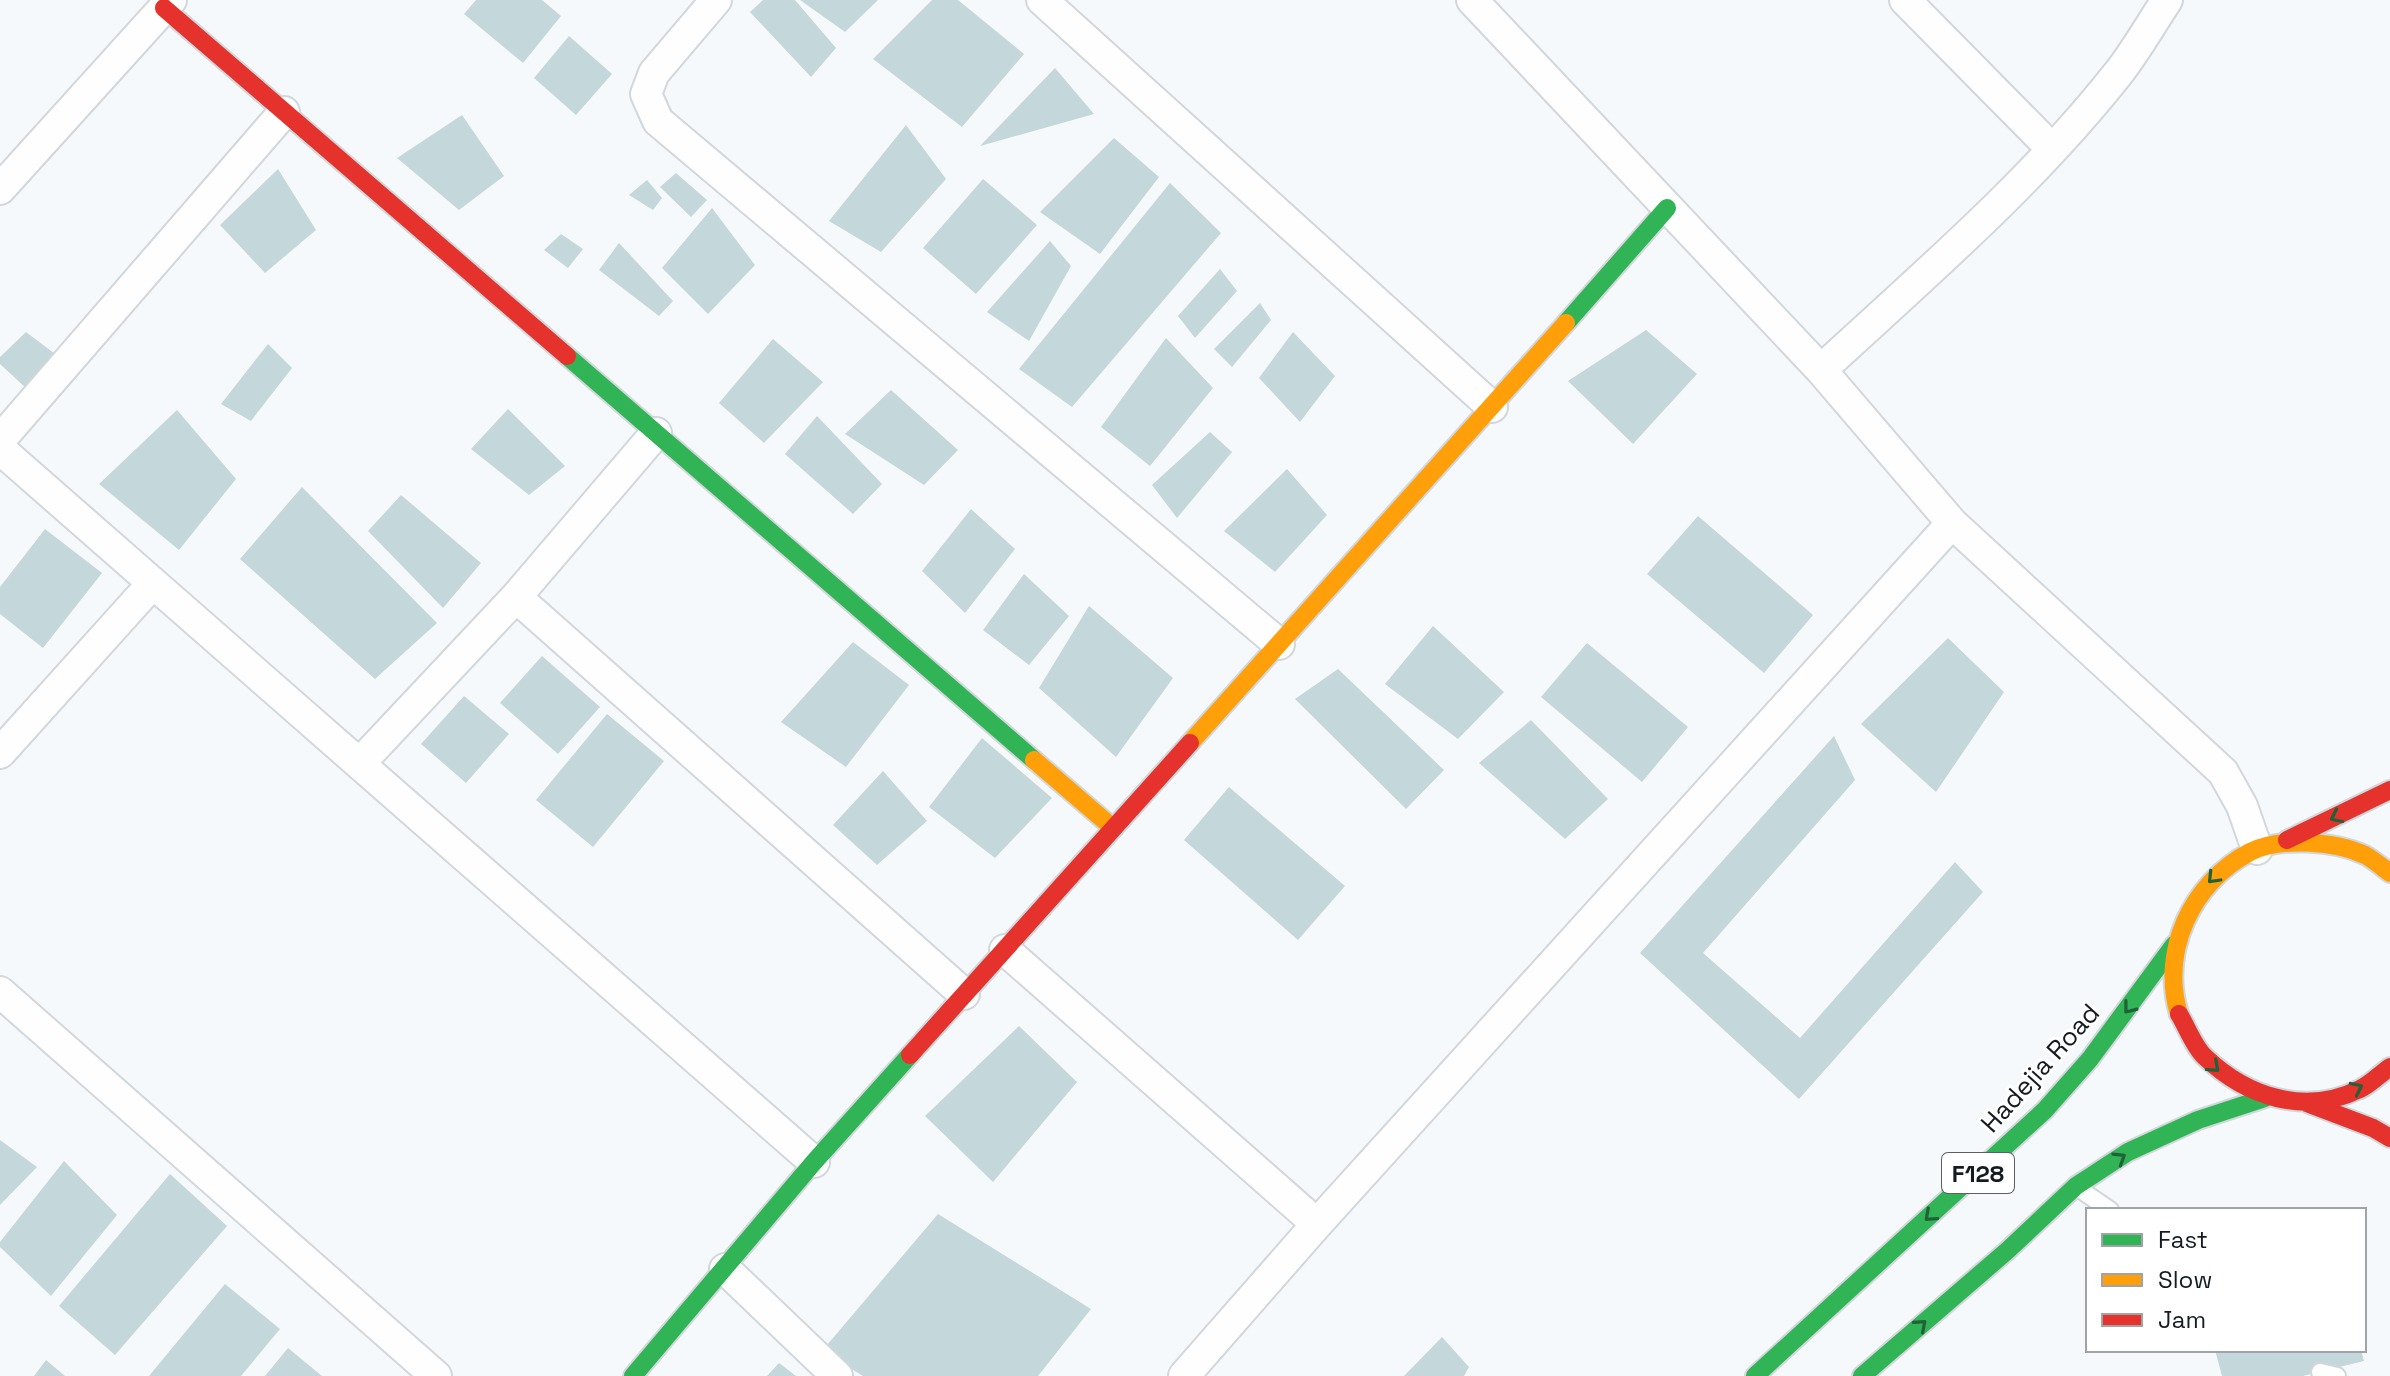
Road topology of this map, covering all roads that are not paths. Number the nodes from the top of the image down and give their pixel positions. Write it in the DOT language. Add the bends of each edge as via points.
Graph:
graph roads {
  1 [pos="716,0"];
  2 [pos="1042,0"];
  3 [pos="1472,0"];
  4 [pos="1905,0"];
  5 [pos="2167,0"];
  6 [pos="167,4"];
  7 [pos="284,112"];
  8 [pos="2052,149"];
  9 [pos="0,189"];
  10 [pos="1667,208"];
  11 [pos="1821,370"];
  12 [pos="1492,407"];
  13 [pos="656,433"];
  14 [pos="0,440"];
  15 [pos="0,449"];
  16 [pos="1952,523"];
  17 [pos="153,583"];
  18 [pos="516,597"];
  19 [pos="1279,644"];
  20 [pos="0,753"];
  21 [pos="360,763"];
  22 [pos="2390,790"];
  23 [pos="1113,828"];
  24 [pos="2269,845"];
  25 [pos="2390,873"];
  26 [pos="2174,945"];
  27 [pos="1005,950"];
  28 [pos="0,992"];
  29 [pos="964,994"];
  30 [pos="2390,1067"];
  31 [pos="2265,1098"];
  32 [pos="2307,1103"];
  33 [pos="2390,1138"];
  34 [pos="814,1162"];
  35 [pos="2076,1186"];
  36 [pos="2107,1208"];
  37 [pos="1317,1224"];
  38 [pos="725,1269"];
  39 [pos="436,1376"];
  40 [pos="633,1376"];
  41 [pos="837,1376"];
  42 [pos="1184,1376"];
  43 [pos="1755,1376"];
  44 [pos="1862,1376"];
  1 -- 19 [label="street" via="654,73 646,94 658,121"];
  2 -- 12 [label="street"];
  3 -- 10 [label="street"];
  4 -- 8 [label="street"];
  5 -- 8 [label="street" via="2121,70"];
  6 -- 7 [label="street"];
  6 -- 9 [label="street"];
  7 -- 13 [label="street"];
  7 -- 14 [label="street"];
  8 -- 11 [label="street" via="1947,255"];
  10 -- 11 [label="street"];
  10 -- 12 [label="street"];
  11 -- 16 [label="street"];
  12 -- 19 [label="street"];
  13 -- 18 [label="street"];
  13 -- 23 [label="street"];
  15 -- 17 [label="street"];
  16 -- 24 [label="street" via="2223,772"];
  16 -- 37 [label="street"];
  17 -- 20 [label="street"];
  17 -- 21 [label="street"];
  18 -- 21 [label="street"];
  18 -- 29 [label="street"];
  19 -- 23 [label="street"];
  21 -- 34 [label="street"];
  22 -- 24 [label="street, F128, one-way"];
  23 -- 27 [label="street"];
  24 -- 25 [label="street" via="2322,841 2362,853"];
  24 -- 26 [label="street, F128, one-way" via="2219,871 2190,904"];
  26 -- 31 [label="street, one-way" via="2172,984 2181,1022 2201,1055 2230,1081"];
  26 -- 43 [label="street, Hadejia Road / F128, one-way" via="2090,1059 2045,1110"];
  27 -- 29 [label="street"];
  27 -- 37 [label="street"];
  28 -- 39 [label="street"];
  29 -- 34 [label="street"];
  32 -- 30 [label="street, F128, one-way" via="2357,1091"];
  31 -- 32 [label="street, F128"];
  35 -- 31 [label="street, F128, one-way" via="2128,1152 2198,1120"];
  32 -- 33 [label="street"];
  34 -- 38 [label="street"];
  35 -- 36 [label="lane"];
  44 -- 35 [label="street, F128, one-way"];
  37 -- 42 [label="street"];
  38 -- 40 [label="street"];
  38 -- 41 [label="street"];
}
